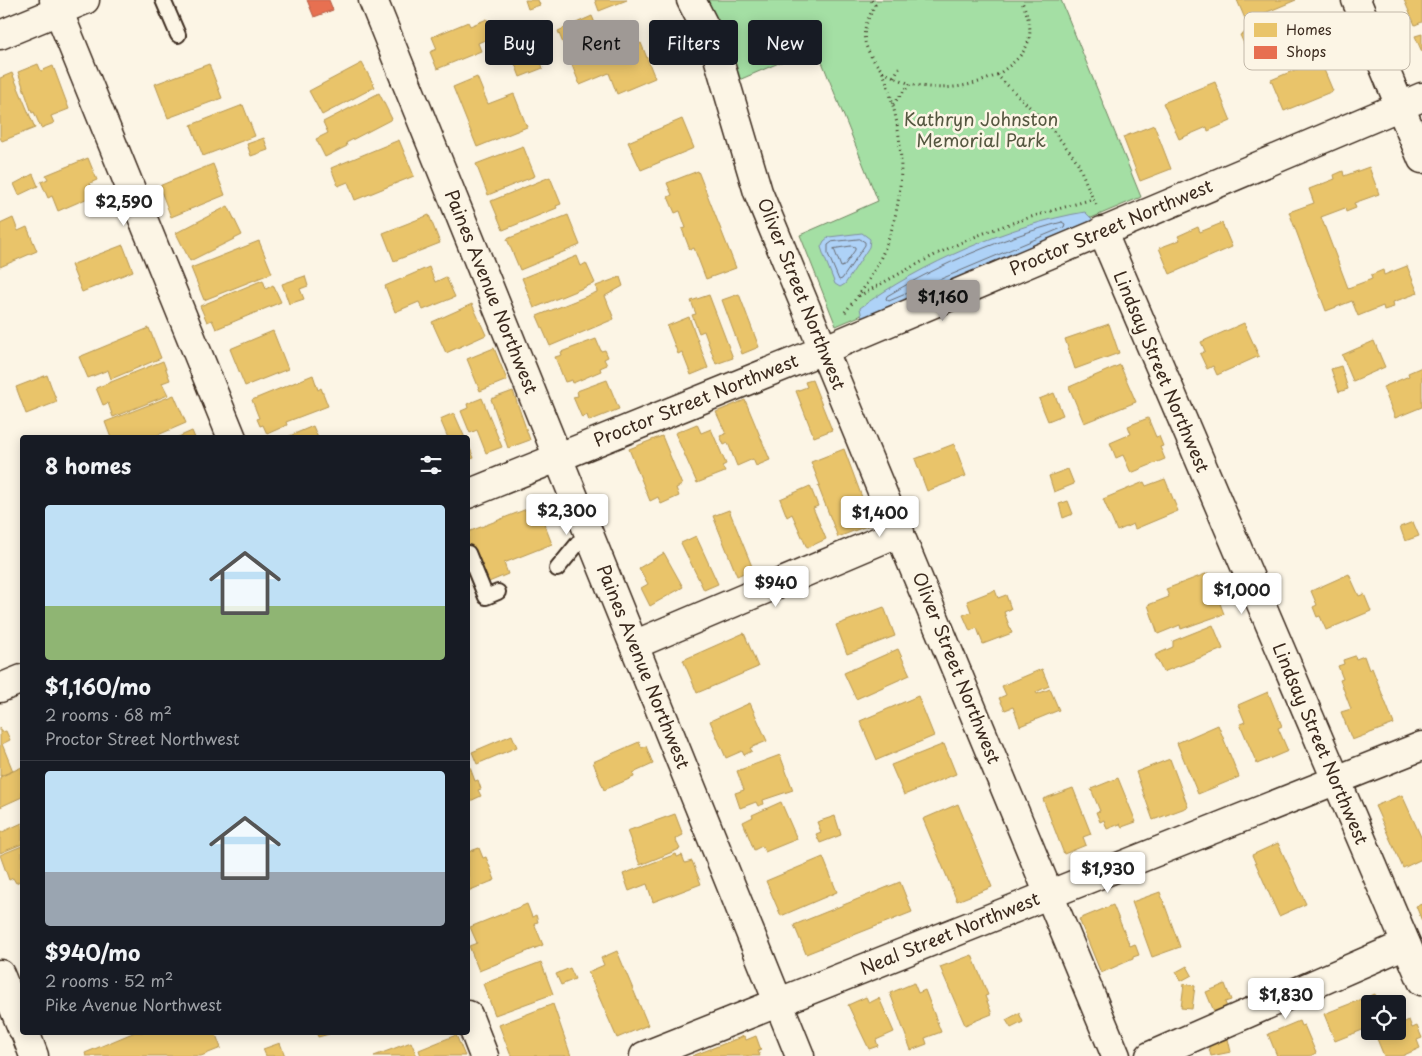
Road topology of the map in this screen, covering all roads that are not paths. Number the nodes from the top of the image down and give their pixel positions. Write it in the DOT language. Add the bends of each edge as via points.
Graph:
graph roads {
  1 [pos="85,0"];
  2 [pos="163,0"];
  3 [pos="373,0"];
  4 [pos="691,0"];
  5 [pos="1356,0"];
  6 [pos="57,6"];
  7 [pos="1363,12"];
  8 [pos="178,35"];
  9 [pos="0,36"];
  10 [pos="1394,70"];
  11 [pos="1411,101"];
  12 [pos="1422,159"];
  13 [pos="1100,219"];
  14 [pos="823,350"];
  15 [pos="231,435"];
  16 [pos="558,457"];
  17 [pos="470,493"];
  18 [pos="588,531"];
  19 [pos="900,532"];
  20 [pos="556,569"];
  21 [pos="472,577"];
  22 [pos="498,592"];
  23 [pos="634,645"];
  24 [pos="20,680"];
  25 [pos="0,688"];
  26 [pos="1422,746"];
  27 [pos="1336,780"];
  28 [pos="1050,894"];
  29 [pos="1406,944"];
  30 [pos="0,974"];
  31 [pos="1422,981"];
  32 [pos="778,1002"];
  33 [pos="470,1019"];
  34 [pos="20,1023"];
  35 [pos="25,1035"];
  36 [pos="34,1056"];
  37 [pos="484,1056"];
  38 [pos="644,1056"];
  39 [pos="800,1056"];
  40 [pos="1116,1056"];
  41 [pos="1150,1056"];
  1 -- 6 [label="street"];
  2 -- 8 [label="lane"];
  3 -- 16 [label="street, Paines Avenue Northwest"];
  4 -- 14 [label="street, Oliver Street Northwest" via="715,47 758,192"];
  5 -- 7 [label="street"];
  6 -- 9 [label="street"];
  6 -- 15 [label="street"];
  10 -- 11 [label="street"];
  11 -- 12 [label="street"];
  11 -- 13 [label="street, Proctor Street Northwest"];
  13 -- 14 [label="street, Proctor Street Northwest"];
  13 -- 27 [label="street, Lindsay Street Northwest"];
  14 -- 16 [label="street, Proctor Street Northwest"];
  14 -- 19 [label="street, Oliver Street Northwest"];
  16 -- 17 [label="street, Proctor Street Northwest"];
  16 -- 18 [label="street, Paines Avenue Northwest"];
  18 -- 20 [label="lane"];
  18 -- 23 [label="street, Paines Avenue Northwest"];
  19 -- 23 [label="street"];
  19 -- 28 [label="street, Oliver Street Northwest"];
  21 -- 22 [label="lane" via="486,597"];
  23 -- 32 [label="street, Paines Avenue Northwest"];
  24 -- 25 [label="street"];
  26 -- 27 [label="street, Neal Street Northwest"];
  27 -- 28 [label="street, Neal Street Northwest"];
  27 -- 29 [label="street, Lindsay Street Northwest"];
  28 -- 32 [label="street, Neal Street Northwest"];
  28 -- 40 [label="street, Oliver Street Northwest"];
  29 -- 31 [label="street, Lindsay Street Northwest"];
  29 -- 41 [label="street"];
  30 -- 34 [label="street"];
  32 -- 38 [label="street, Neal Street Northwest"];
  32 -- 39 [label="street, Paines Avenue Northwest"];
  33 -- 37 [label="street"];
  35 -- 36 [label="street"];
}
